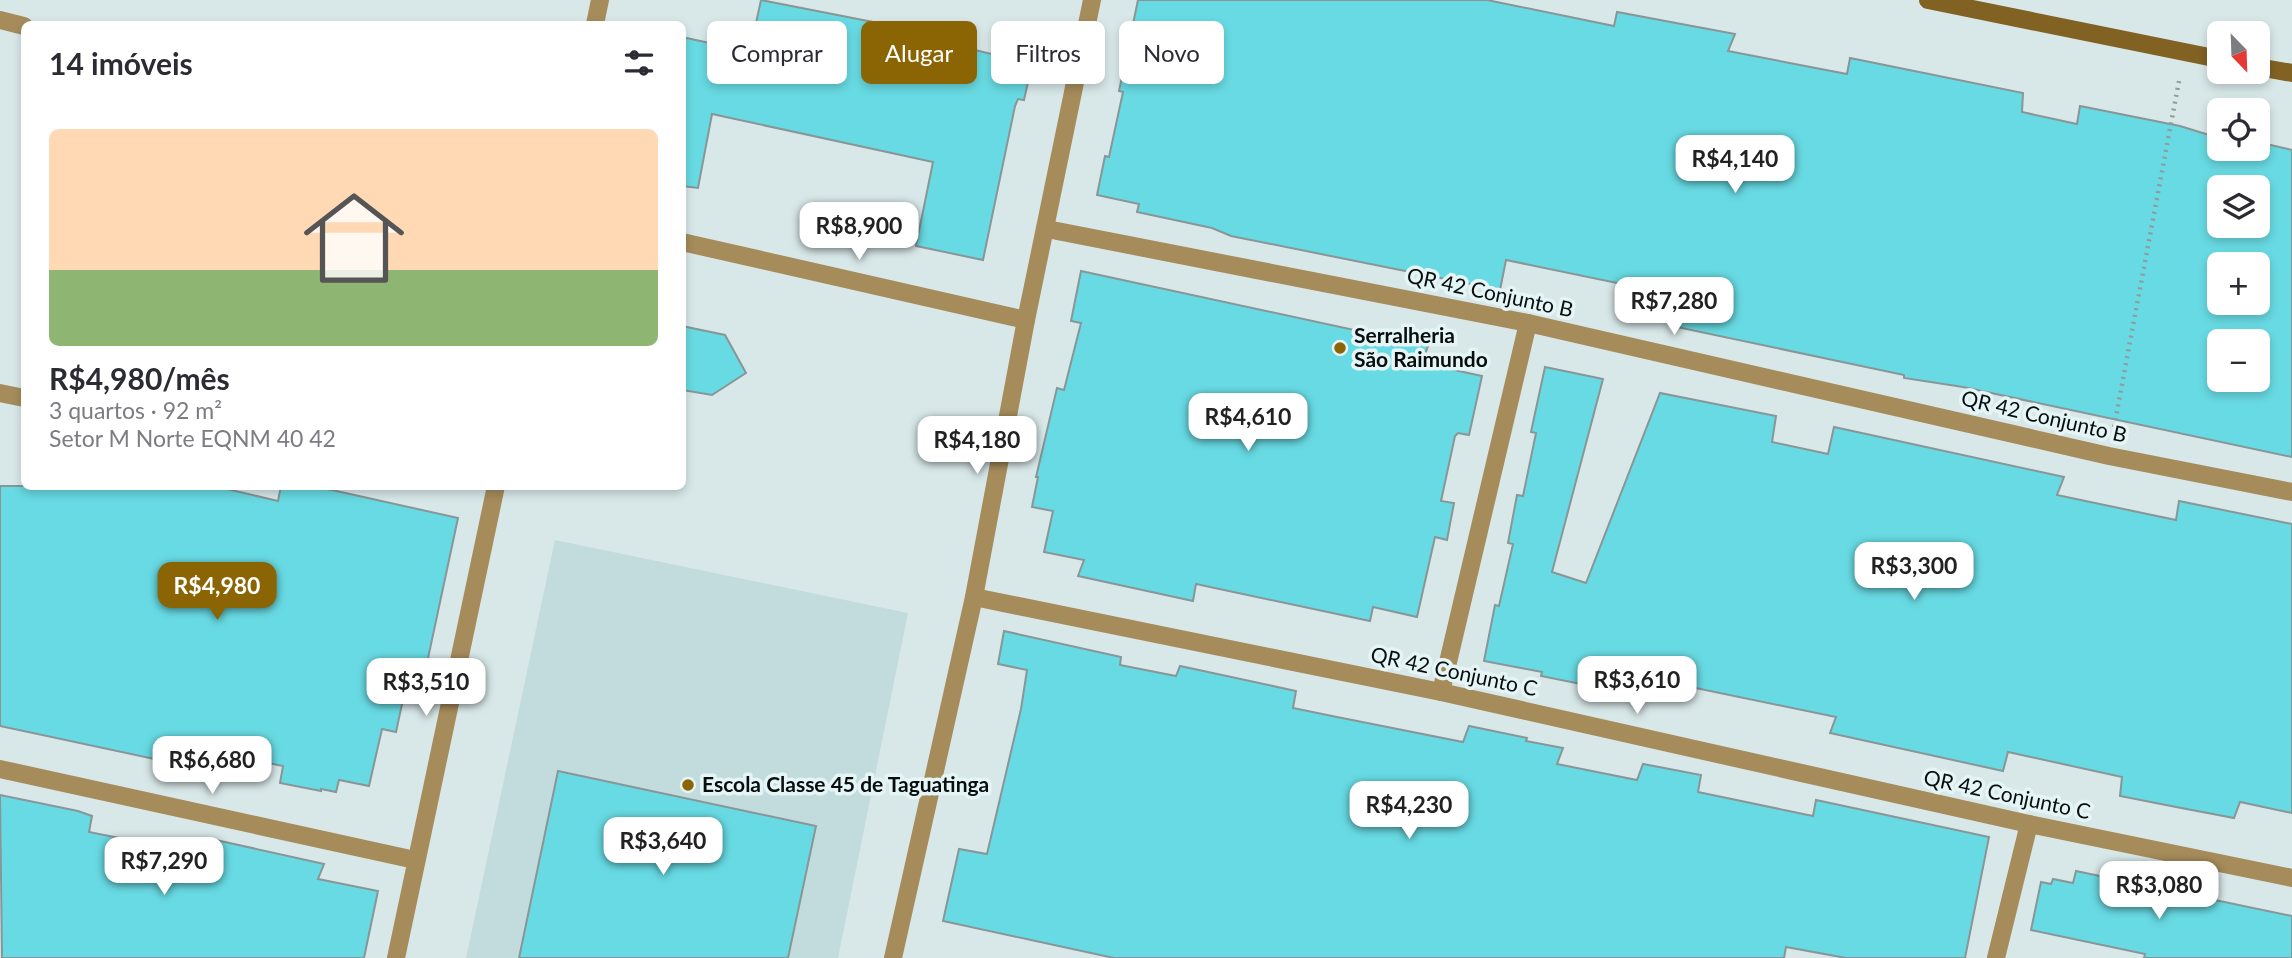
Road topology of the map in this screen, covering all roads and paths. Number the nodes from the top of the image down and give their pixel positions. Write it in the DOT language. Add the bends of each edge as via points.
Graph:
graph roads {
  1 [pos="600,0"];
  2 [pos="1092,0"];
  3 [pos="1928,0"];
  4 [pos="0,20"];
  5 [pos="596,21"];
  6 [pos="21,25"];
  7 [pos="2184,53"];
  8 [pos="2207,57"];
  9 [pos="2270,68"];
  10 [pos="2292,73"];
  11 [pos="1047,229"];
  12 [pos="686,243"];
  13 [pos="1026,320"];
  14 [pos="1528,323"];
  15 [pos="0,393"];
  16 [pos="21,397"];
  17 [pos="2109,456"];
  18 [pos="492,490"];
  19 [pos="2292,492"];
  20 [pos="974,597"];
  21 [pos="1441,692"];
  22 [pos="0,769"];
  23 [pos="2029,824"];
  24 [pos="415,860"];
  25 [pos="2292,878"];
  26 [pos="894,956"];
  27 [pos="396,958"];
  28 [pos="912,958"];
  29 [pos="1996,958"];
  1 -- 5 [label="street"];
  2 -- 11 [label="street"];
  3 -- 7 [label="main road"];
  4 -- 6 [label="street"];
  7 -- 8 [label="main road"];
  7 -- 17 [label="path"];
  9 -- 10 [label="main road"];
  11 -- 13 [label="street"];
  11 -- 14 [label="street, QR 42 Conjunto B"];
  12 -- 13 [label="street"];
  13 -- 20 [label="street"];
  14 -- 17 [label="street, QR 42 Conjunto B"];
  14 -- 21 [label="street"];
  15 -- 16 [label="street"];
  17 -- 19 [label="street, QR 42 Conjunto B"];
  18 -- 24 [label="street"];
  20 -- 21 [label="street, QR 42 Conjunto C"];
  20 -- 26 [label="street"];
  21 -- 23 [label="street, QR 42 Conjunto C"];
  22 -- 24 [label="street"];
  23 -- 25 [label="street, QR 42 Conjunto C"];
  23 -- 29 [label="street"];
  24 -- 27 [label="street"];
  26 -- 28 [label="street"];
}
